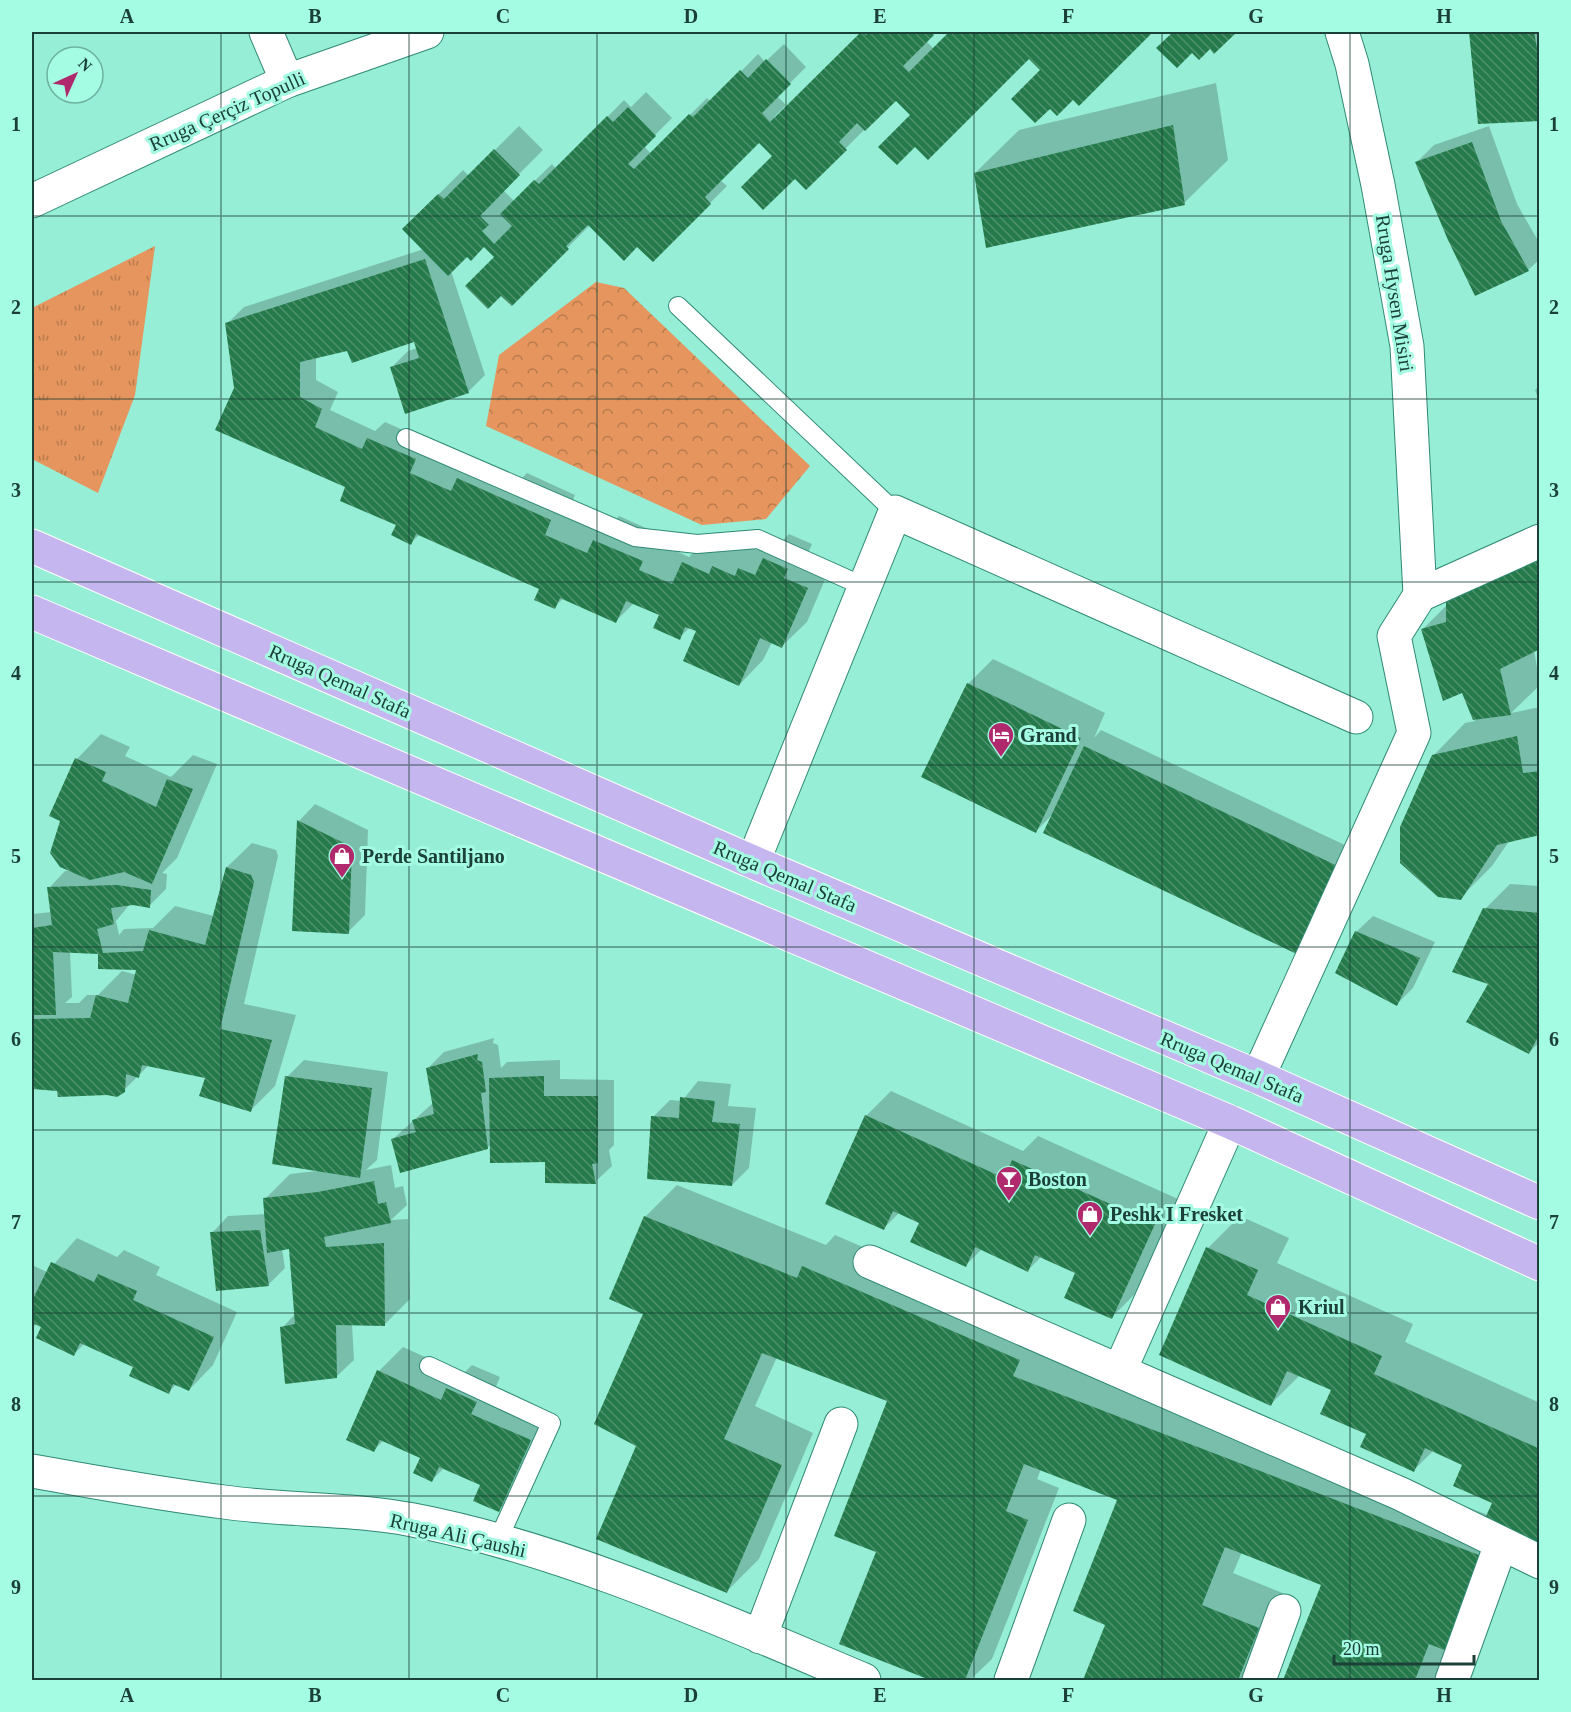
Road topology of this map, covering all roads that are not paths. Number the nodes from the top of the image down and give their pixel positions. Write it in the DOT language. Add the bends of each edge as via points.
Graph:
graph roads {
  1 [pos="266,32"];
  2 [pos="427,32"];
  3 [pos="1342,32"];
  4 [pos="287,81"];
  5 [pos="32,201"];
  6 [pos="678,306"];
  7 [pos="406,438"];
  8 [pos="895,512"];
  9 [pos="1539,541"];
  10 [pos="32,546"];
  11 [pos="865,586"];
  12 [pos="1420,595"];
  13 [pos="32,612"];
  14 [pos="1356,717"];
  15 [pos="753,862"];
  16 [pos="1257,1077"];
  17 [pos="1230,1122"];
  18 [pos="1539,1203"];
  19 [pos="870,1262"];
  20 [pos="1539,1264"];
  21 [pos="429,1366"];
  22 [pos="1120,1370"];
  23 [pos="841,1424"];
  24 [pos="32,1471"];
  25 [pos="1069,1520"];
  26 [pos="498,1540"];
  27 [pos="1501,1544"];
  28 [pos="1539,1562"];
  29 [pos="1284,1611"];
  30 [pos="760,1637"];
  31 [pos="864,1680"];
  32 [pos="1011,1680"];
  33 [pos="1259,1680"];
  34 [pos="1452,1680"];
  1 -- 4 [label="street"];
  2 -- 4 [label="street, Rruga Çerçiz Topulli"];
  3 -- 12 [label="street, Rruga Hysen Misiri" via="1378,185 1407,346"];
  4 -- 5 [label="street, Rruga Çerçiz Topulli"];
  6 -- 8 [label="lane"];
  7 -- 11 [label="lane" via="635,537 697,544 758,539"];
  8 -- 11 [label="street"];
  8 -- 14 [label="street"];
  9 -- 12 [label="street"];
  10 -- 15 [label="main road, Rruga Qemal Stafa"];
  11 -- 15 [label="street"];
  12 -- 16 [label="street" via="1394,636 1414,733"];
  13 -- 17 [label="main road"];
  15 -- 16 [label="main road, Rruga Qemal Stafa"];
  16 -- 18 [label="main road, Rruga Qemal Stafa"];
  17 -- 20 [label="main road"];
  17 -- 22 [label="street"];
  19 -- 22 [label="street"];
  21 -- 26 [label="lane" via="551,1423"];
  22 -- 27 [label="street" via="1401,1494"];
  23 -- 30 [label="street"];
  24 -- 26 [label="street, Rruga Ali Çaushi" via="224,1503 411,1520"];
  25 -- 32 [label="street"];
  26 -- 30 [label="street, Rruga Ali Çaushi" via="573,1564"];
  27 -- 28 [label="street"];
  27 -- 34 [label="street"];
  29 -- 33 [label="street"];
  30 -- 31 [label="street, Rruga Ali Çaushi"];
}
